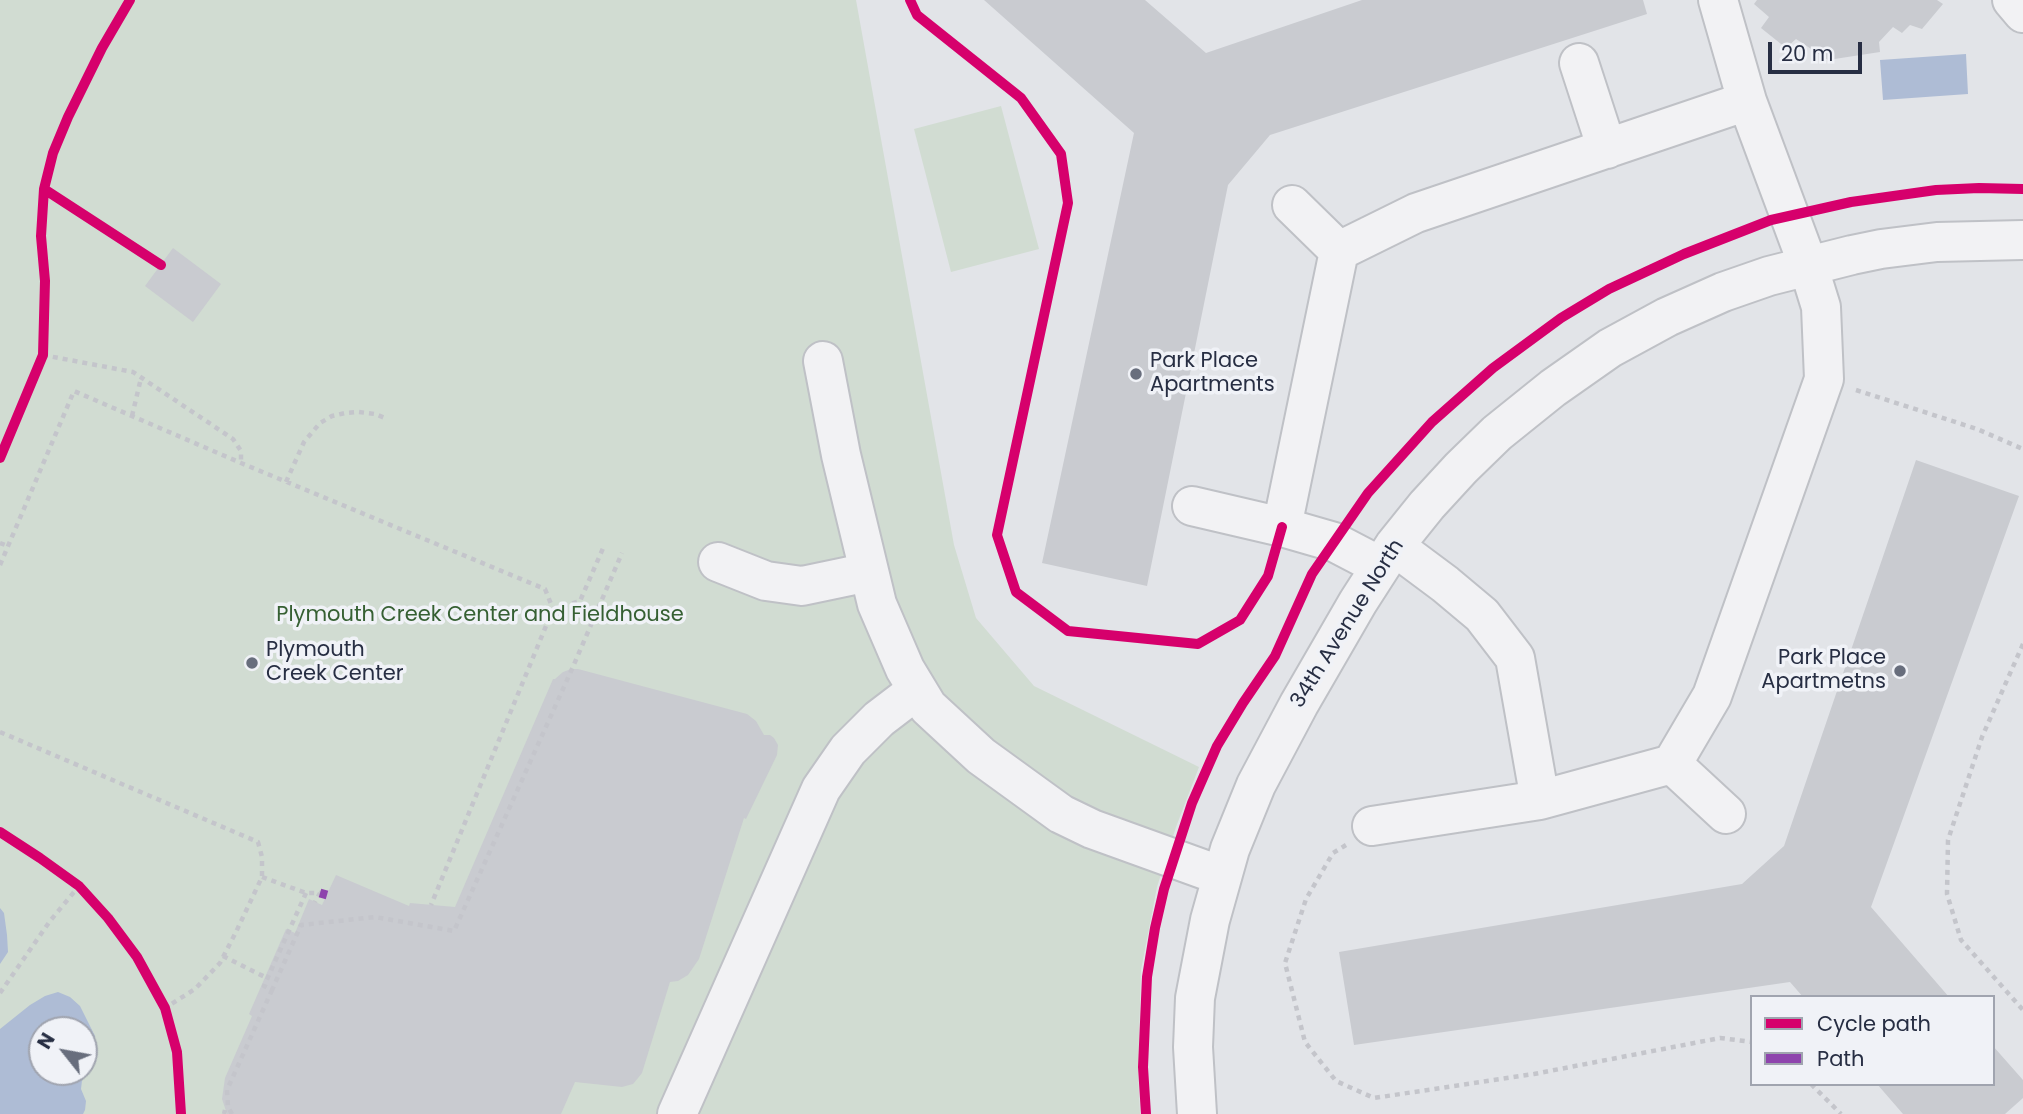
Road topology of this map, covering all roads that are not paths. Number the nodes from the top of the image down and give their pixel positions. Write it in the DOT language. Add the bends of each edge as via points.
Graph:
graph roads {
  1 [pos="1718,0"];
  2 [pos="2012,0"];
  3 [pos="2023,13"];
  4 [pos="1579,63"];
  5 [pos="1747,101"];
  6 [pos="1607,149"];
  7 [pos="1292,205"];
  8 [pos="2023,240"];
  9 [pos="1339,251"];
  10 [pos="1808,265"];
  11 [pos="823,361"];
  12 [pos="1192,506"];
  13 [pos="1282,527"];
  14 [pos="1387,556"];
  15 [pos="718,562"];
  16 [pos="869,572"];
  17 [pos="917,690"];
  18 [pos="1672,764"];
  19 [pos="1540,800"];
  20 [pos="1726,814"];
  21 [pos="1372,826"];
  22 [pos="1222,876"];
  23 [pos="677,1114"];
  24 [pos="1198,1114"];
  1 -- 5 [label="street"];
  2 -- 3 [label="street"];
  4 -- 6 [label="street"];
  5 -- 6 [label="street"];
  5 -- 10 [label="street"];
  6 -- 9 [label="street" via="1416,213"];
  7 -- 9 [label="street"];
  8 -- 10 [label="street, 34th Avenue North" via="1937,242"];
  9 -- 13 [label="street"];
  10 -- 14 [label="street, 34th Avenue North" via="1723,292 1610,348 1497,433 1427,505"];
  10 -- 18 [label="street" via="1821,307 1824,379 1712,696"];
  11 -- 16 [label="street"];
  12 -- 13 [label="street"];
  13 -- 14 [label="street"];
  14 -- 19 [label="street" via="1445,584 1482,615 1515,658"];
  14 -- 22 [label="street, 34th Avenue North" via="1256,785"];
  15 -- 16 [label="street" via="766,581 803,586"];
  16 -- 17 [label="street" via="877,604"];
  17 -- 22 [label="street" via="928,707 981,756 1061,814"];
  17 -- 23 [label="street" via="848,750 821,789"];
  18 -- 19 [label="street"];
  18 -- 20 [label="street"];
  19 -- 21 [label="street"];
  22 -- 24 [label="street, 34th Avenue North" via="1195,998"];
}
